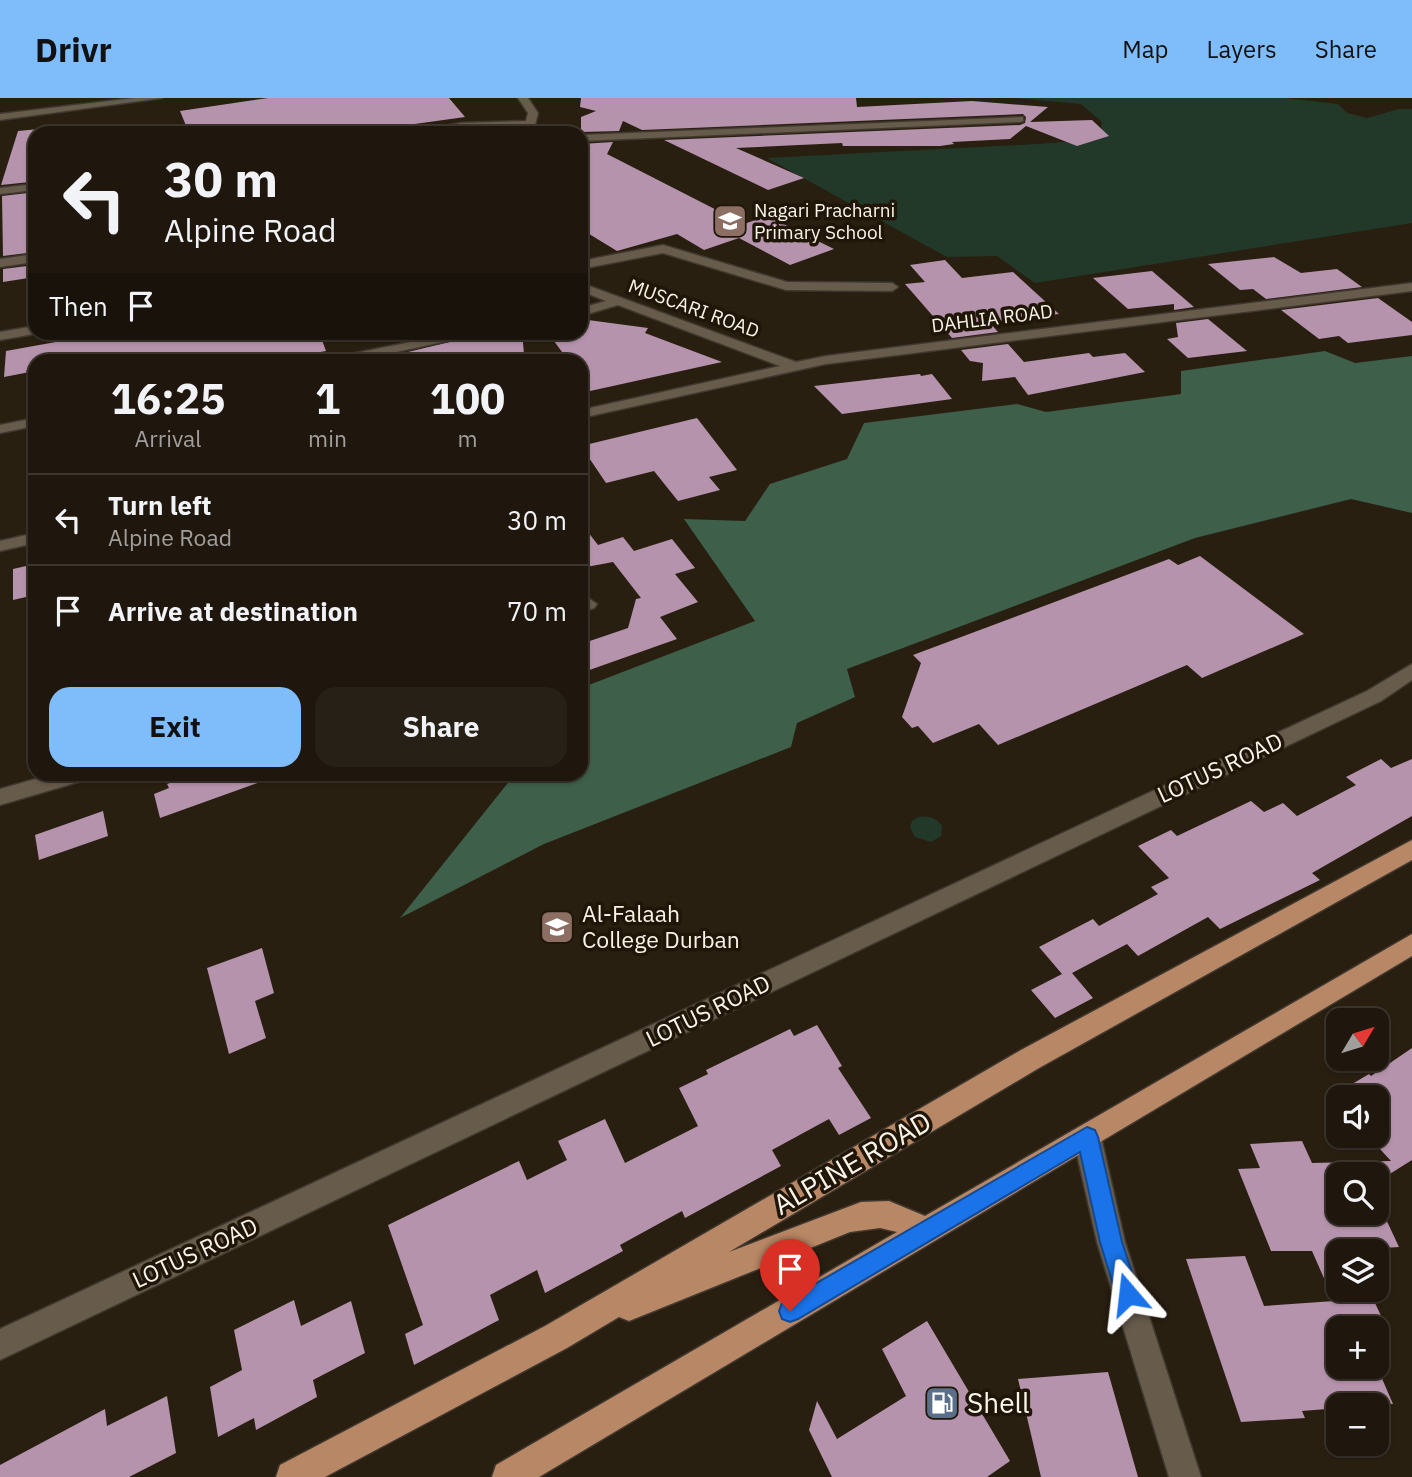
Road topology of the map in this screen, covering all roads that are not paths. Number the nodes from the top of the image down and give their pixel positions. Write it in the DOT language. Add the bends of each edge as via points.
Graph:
graph roads {
  1 [pos="157,98"];
  2 [pos="523,98"];
  3 [pos="0,117"];
  4 [pos="1020,120"];
  5 [pos="464,126"];
  6 [pos="498,126"];
  7 [pos="530,126"];
  8 [pos="588,138"];
  9 [pos="28,188"];
  10 [pos="0,191"];
  11 [pos="28,259"];
  12 [pos="0,263"];
  13 [pos="588,264"];
  14 [pos="892,287"];
  15 [pos="1412,287"];
  16 [pos="588,290"];
  17 [pos="619,301"];
  18 [pos="588,310"];
  19 [pos="28,331"];
  20 [pos="0,336"];
  21 [pos="442,340"];
  22 [pos="371,354"];
  23 [pos="793,366"];
  24 [pos="588,412"];
  25 [pos="28,423"];
  26 [pos="0,429"];
  27 [pos="28,540"];
  28 [pos="0,546"];
  29 [pos="1412,671"];
  30 [pos="54,781"];
  31 [pos="0,797"];
  32 [pos="1412,849"];
  33 [pos="1412,944"];
  34 [pos="1087,1137"];
  35 [pos="924,1233"];
  36 [pos="556,1337"];
  37 [pos="0,1345"];
  38 [pos="292,1477"];
  39 [pos="508,1477"];
  40 [pos="1185,1477"];
  1 -- 3 [label="street"];
  2 -- 7 [label="street" via="533,111"];
  4 -- 8 [label="street"];
  5 -- 6 [label="street"];
  9 -- 10 [label="street"];
  11 -- 12 [label="street"];
  13 -- 14 [label="street" via="663,249 786,286"];
  15 -- 23 [label="street, DAHLIA ROAD"];
  16 -- 17 [label="street, MUSCARI ROAD"];
  17 -- 18 [label="street"];
  17 -- 23 [label="street, MUSCARI ROAD"];
  19 -- 20 [label="street"];
  21 -- 22 [label="street"];
  23 -- 24 [label="street, DAHLIA ROAD"];
  25 -- 26 [label="street"];
  27 -- 28 [label="street"];
  29 -- 37 [label="street, LOTUS ROAD" via="1374,696"];
  30 -- 31 [label="street"];
  32 -- 36 [label="main road, ALPINE ROAD" via="1030,1059"];
  33 -- 34 [label="main road"];
  34 -- 35 [label="main road"];
  34 -- 40 [label="street" via="1111,1242"];
  35 -- 36 [label="main road" via="908,1220 890,1214 850,1217"];
  35 -- 39 [label="main road"];
  36 -- 38 [label="main road, ALPINE ROAD"];
}
